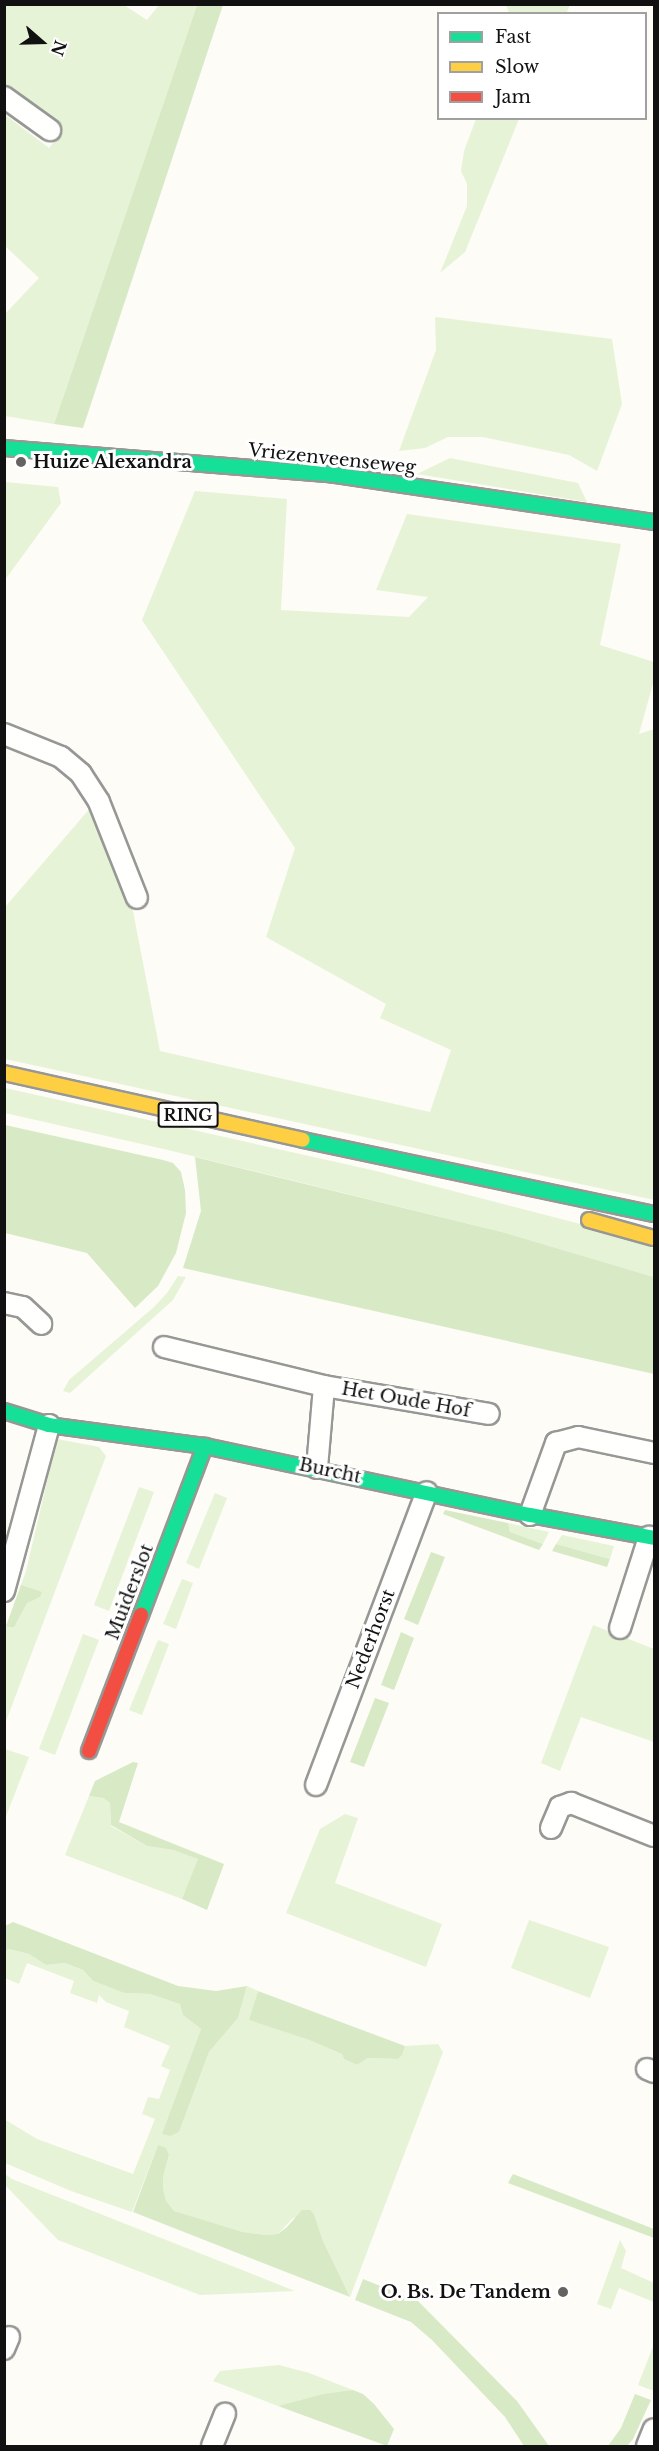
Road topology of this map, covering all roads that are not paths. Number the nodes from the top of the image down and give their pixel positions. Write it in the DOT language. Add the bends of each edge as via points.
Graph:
graph roads {
  1 [pos="4,97"];
  2 [pos="50,130"];
  3 [pos="4,448"];
  4 [pos="654,522"];
  5 [pos="4,734"];
  6 [pos="137,898"];
  7 [pos="4,1073"];
  8 [pos="372,1156"];
  9 [pos="489,1194"];
  10 [pos="654,1214"];
  11 [pos="577,1217"];
  12 [pos="654,1238"];
  13 [pos="4,1303"];
  14 [pos="41,1324"];
  15 [pos="164,1347"];
  16 [pos="324,1386"];
  17 [pos="4,1410"];
  18 [pos="489,1414"];
  19 [pos="50,1425"];
  20 [pos="205,1446"];
  21 [pos="654,1453"];
  22 [pos="317,1468"];
  23 [pos="427,1492"];
  24 [pos="530,1515"];
  25 [pos="652,1538"];
  26 [pos="4,1591"];
  27 [pos="620,1628"];
  28 [pos="89,1751"];
  29 [pos="316,1785"];
  30 [pos="551,1828"];
  31 [pos="654,1836"];
  32 [pos="225,2413"];
  33 [pos="654,2429"];
  34 [pos="212,2446"];
  35 [pos="647,2446"];
  1 -- 2 [label="street"];
  3 -- 4 [label="street, Vriezenveenseweg" via="329,474"];
  5 -- 6 [label="street" via="61,757 81,774 99,802"];
  7 -- 8 [label="street, RING"];
  8 -- 9 [label="street, RING"];
  8 -- 10 [label="street, RING"];
  11 -- 12 [label="street"];
  13 -- 14 [label="street" via="23,1307"];
  15 -- 16 [label="street, Het Oude Hof"];
  16 -- 18 [label="street, Het Oude Hof"];
  16 -- 22 [label="street, Het Oude Hof"];
  17 -- 19 [label="street, Burcht"];
  19 -- 20 [label="street, Burcht"];
  19 -- 26 [label="street"];
  20 -- 22 [label="street, Burcht"];
  20 -- 28 [label="street, Muiderslot"];
  21 -- 24 [label="street" via="578,1437 556,1443"];
  22 -- 23 [label="street, Burcht"];
  23 -- 24 [label="street, Burcht"];
  23 -- 29 [label="street, Nederhorst"];
  24 -- 25 [label="street, Burcht"];
  25 -- 27 [label="street"];
  30 -- 31 [label="street" via="560,1807 571,1803"];
  32 -- 34 [label="street"];
  33 -- 35 [label="street"];
}
